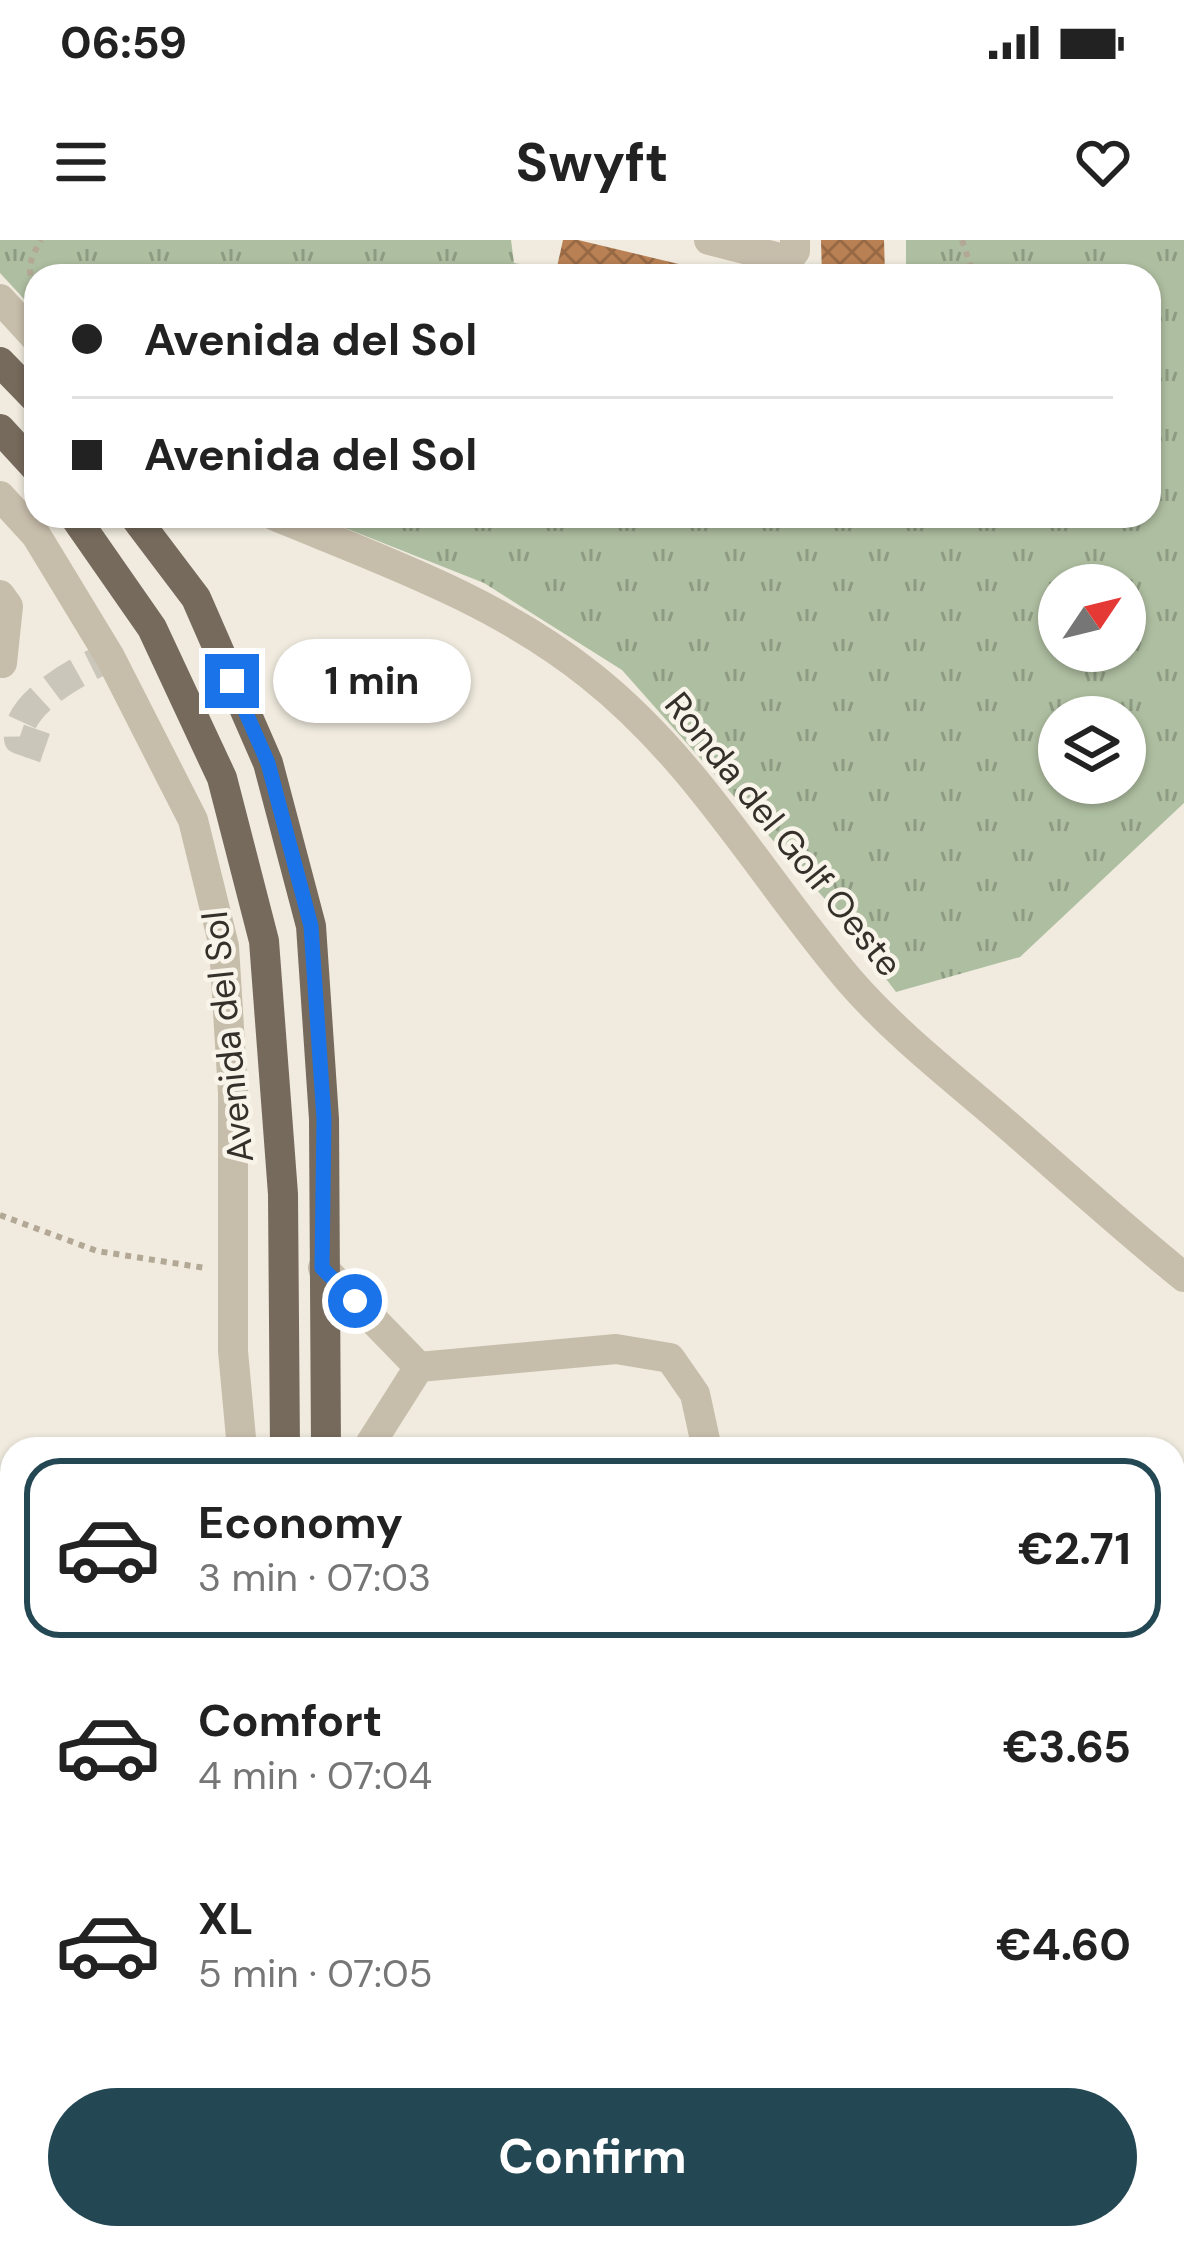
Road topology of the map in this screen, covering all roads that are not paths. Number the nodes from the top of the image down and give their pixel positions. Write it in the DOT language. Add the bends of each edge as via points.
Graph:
graph roads {
  1 [pos="709,240"];
  2 [pos="794,240"];
  3 [pos="0,299"];
  4 [pos="24,325"];
  5 [pos="0,362"];
  6 [pos="24,387"];
  7 [pos="0,429"];
  8 [pos="24,455"];
  9 [pos="0,496"];
  10 [pos="24,523"];
  11 [pos="29,528"];
  12 [pos="82,528"];
  13 [pos="143,528"];
  14 [pos="304,528"];
  15 [pos="0,595"];
  16 [pos="2,663"];
  17 [pos="322,1268"];
  18 [pos="1184,1276"];
  19 [pos="418,1367"];
  20 [pos="241,1437"];
  21 [pos="285,1437"];
  22 [pos="326,1437"];
  23 [pos="375,1437"];
  24 [pos="704,1437"];
  1 -- 2 [label="street" via="788,260"];
  3 -- 4 [label="street"];
  5 -- 6 [label="main road"];
  7 -- 8 [label="main road"];
  9 -- 10 [label="street"];
  11 -- 20 [label="street" via="110,657 193,820 224,946"];
  12 -- 21 [label="main road, Avenida del Sol" via="152,628 221,778 264,941 283,1194"];
  13 -- 17 [label="main road" via="196,598 268,763 311,926 324,1119"];
  14 -- 18 [label="street, Ronda del Golf Oeste" via="513,622 643,719 853,985"];
  15 -- 16 [label="street" via="8,606"];
  17 -- 19 [label="street"];
  17 -- 22 [label="main road"];
  19 -- 23 [label="street"];
  19 -- 24 [label="street" via="616,1348 670,1358 695,1394"];
}
